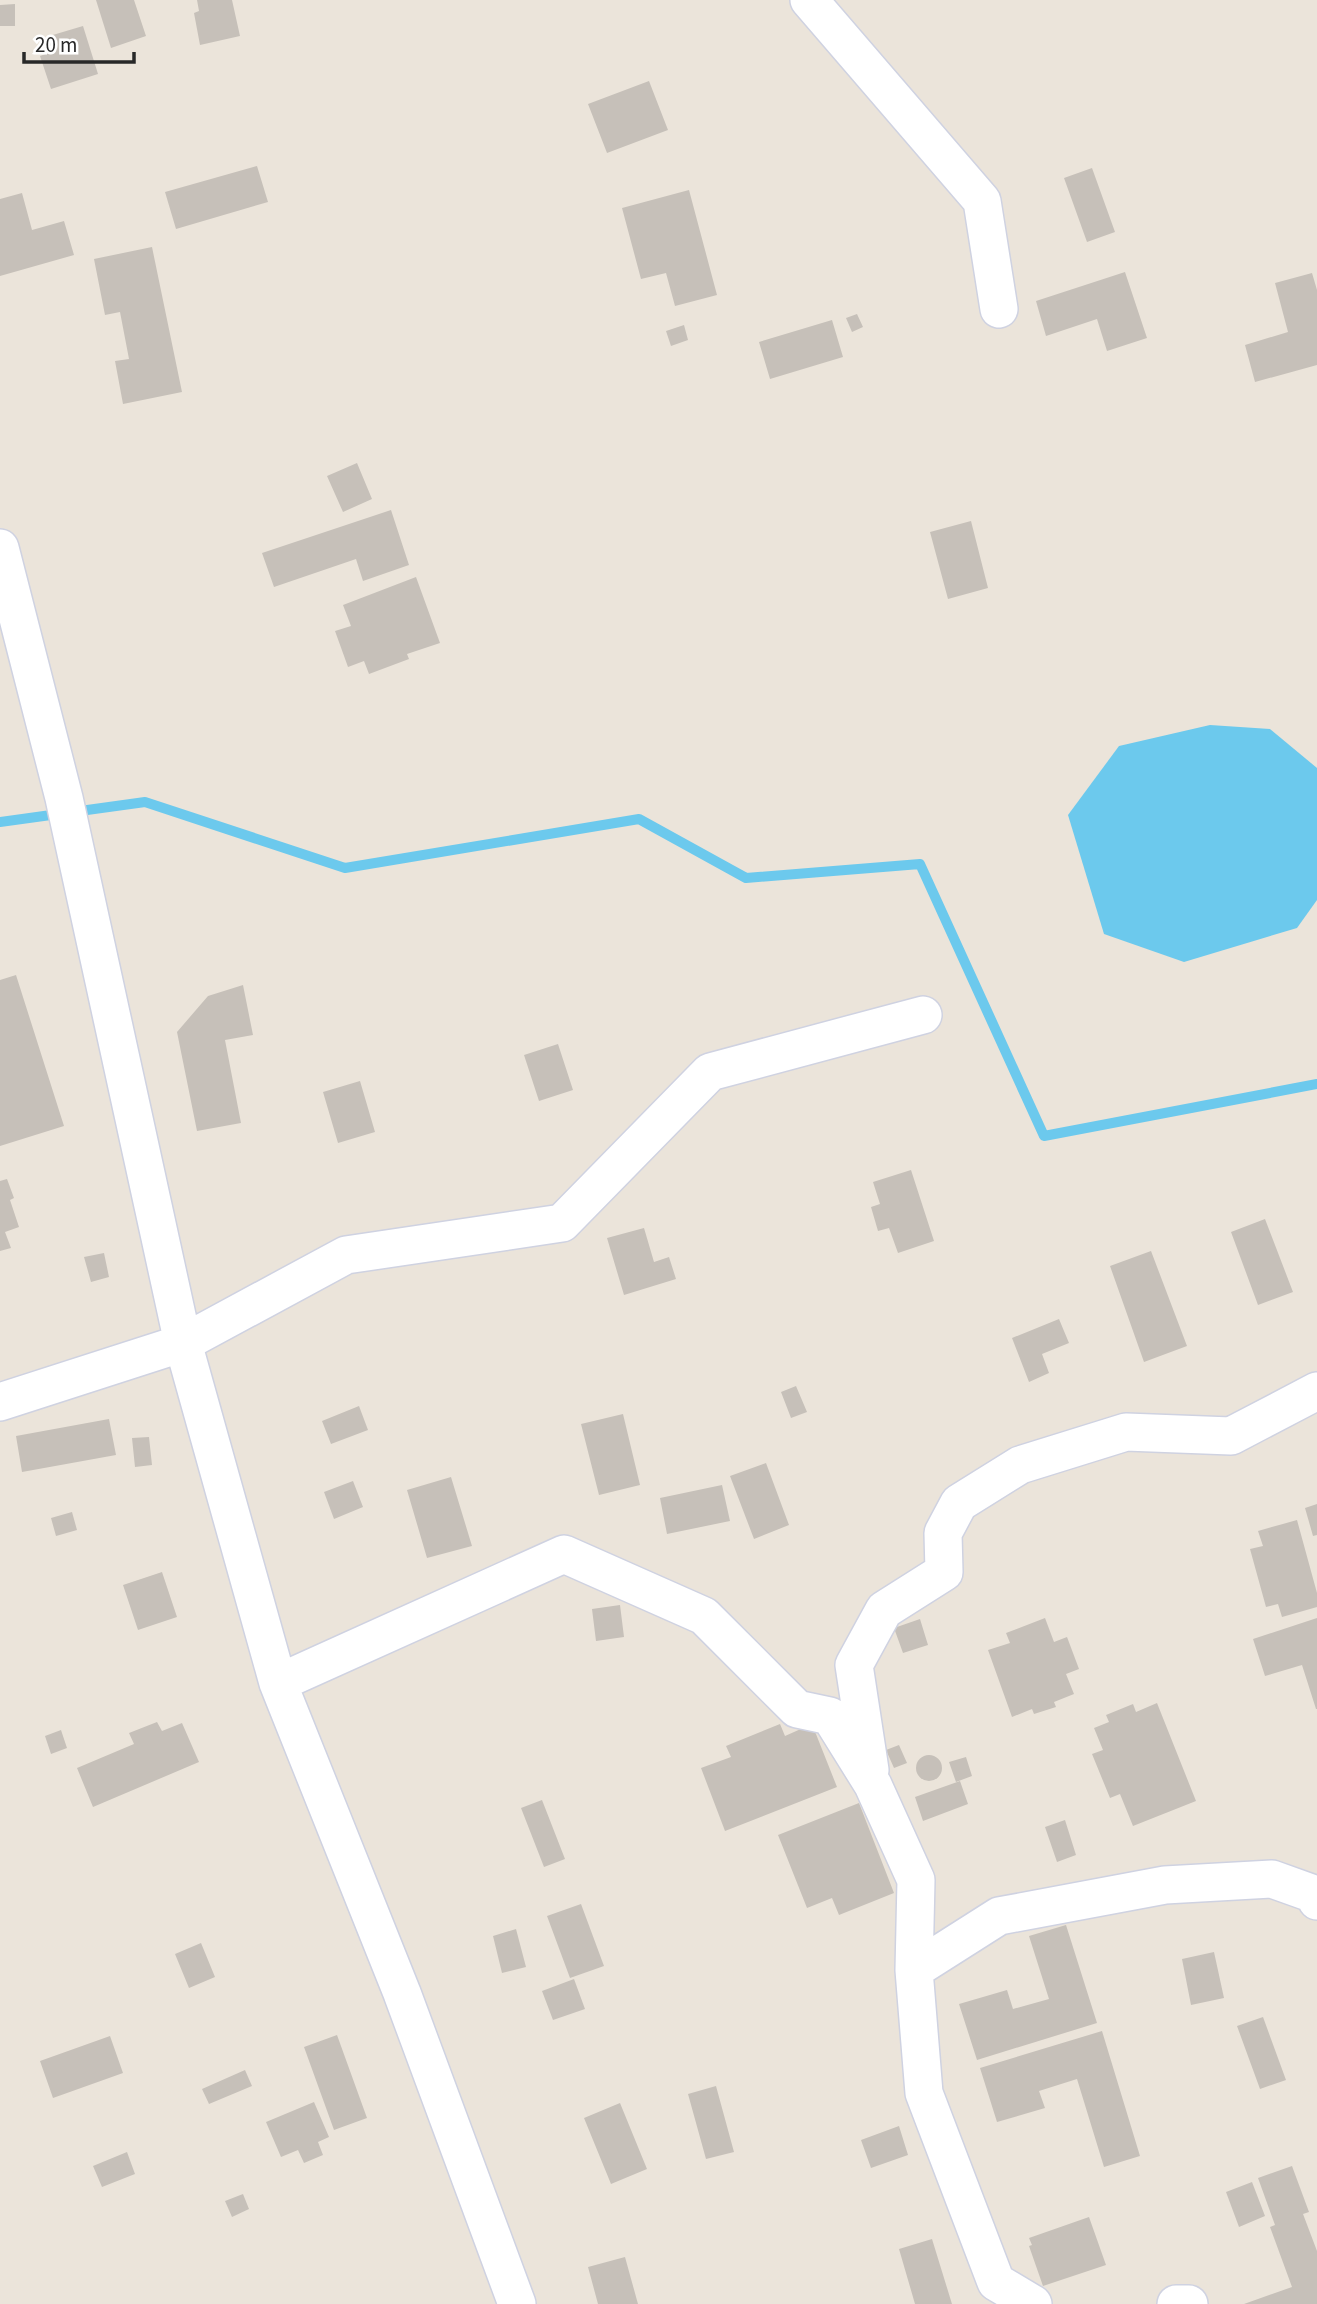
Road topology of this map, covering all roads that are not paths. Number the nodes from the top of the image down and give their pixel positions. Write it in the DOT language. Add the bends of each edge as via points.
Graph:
graph roads {
  1 [pos="809,0"];
  2 [pos="999,309"];
  3 [pos="0,548"];
  4 [pos="923,1014"];
  5 [pos="183,1343"];
  6 [pos="1317,1391"];
  7 [pos="0,1402"];
  8 [pos="278,1683"];
  9 [pos="873,1785"];
  10 [pos="1317,1901"];
  11 [pos="914,1970"];
  12 [pos="517,2304"];
  13 [pos="1032,2304"];
  14 [pos="1176,2304"];
  15 [pos="1189,2304"];
  1 -- 2 [label="street" via="982,201"];
  3 -- 5 [label="street" via="66,810"];
  4 -- 5 [label="street" via="710,1072 562,1223 346,1255"];
  5 -- 7 [label="street"];
  5 -- 8 [label="street"];
  6 -- 9 [label="street" via="1231,1436 1126,1432 1073,1448 1020,1465 959,1503 943,1533 944,1572 884,1610 854,1665"];
  8 -- 9 [label="street" via="564,1554 704,1616 797,1709 830,1716"];
  8 -- 12 [label="street" via="402,1993"];
  9 -- 11 [label="street" via="916,1881"];
  10 -- 11 [label="street" via="1314,1894 1272,1879 1165,1885 999,1916"];
  11 -- 13 [label="street" via="924,2093 996,2283"];
  14 -- 15 [label="street"];
}
